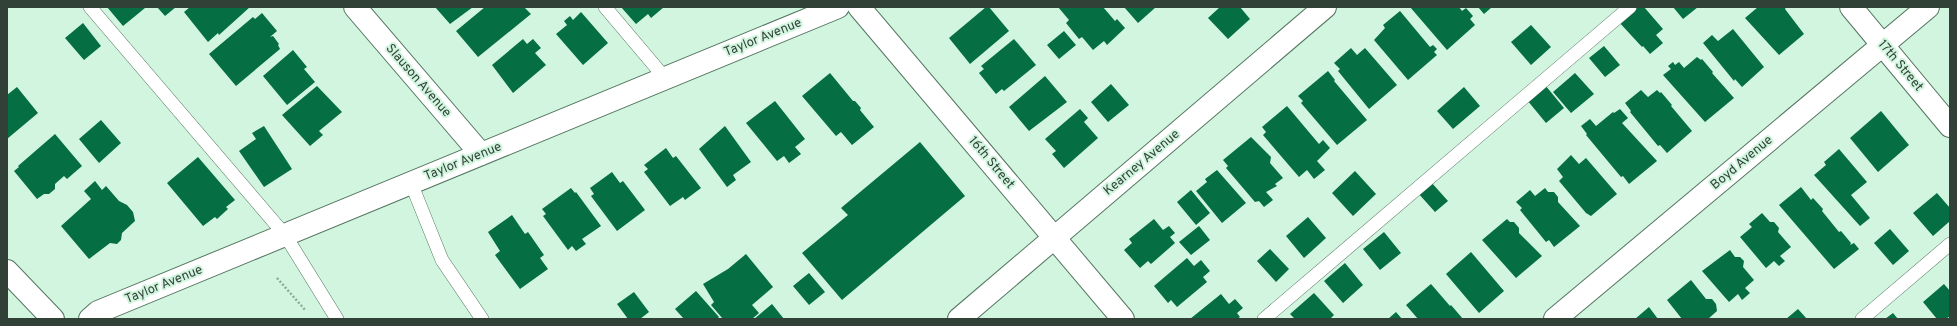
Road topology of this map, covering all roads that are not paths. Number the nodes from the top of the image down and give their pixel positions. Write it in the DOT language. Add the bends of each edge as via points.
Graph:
graph roads {
  1 [pos="90,7"];
  2 [pos="355,7"];
  3 [pos="605,7"];
  4 [pos="838,7"];
  5 [pos="859,7"];
  6 [pos="1325,7"];
  7 [pos="1630,7"];
  8 [pos="1851,7"];
  9 [pos="1928,7"];
  10 [pos="1884,46"];
  11 [pos="666,78"];
  12 [pos="1950,126"];
  13 [pos="481,154"];
  14 [pos="411,183"];
  15 [pos="286,235"];
  16 [pos="1054,238"];
  17 [pos="1950,244"];
  18 [pos="7,271"];
  19 [pos="51,318"];
  20 [pos="90,319"];
  21 [pos="337,319"];
  22 [pos="482,319"];
  23 [pos="958,319"];
  24 [pos="1123,319"];
  25 [pos="1264,319"];
  26 [pos="1555,319"];
  27 [pos="1862,319"];
  1 -- 15 [label="lane"];
  2 -- 13 [label="street, Slauson Avenue"];
  3 -- 11 [label="lane"];
  4 -- 11 [label="street, Taylor Avenue"];
  5 -- 16 [label="street, 16th Street"];
  6 -- 16 [label="street, Kearney Avenue"];
  7 -- 25 [label="lane"];
  8 -- 10 [label="street, 17th Street"];
  9 -- 10 [label="street, Boyd Avenue"];
  10 -- 12 [label="street, 17th Street"];
  10 -- 26 [label="street, Boyd Avenue"];
  11 -- 13 [label="street, Taylor Avenue"];
  13 -- 14 [label="street, Taylor Avenue"];
  14 -- 15 [label="street, Taylor Avenue"];
  14 -- 22 [label="lane" via="442,260"];
  15 -- 20 [label="street, Taylor Avenue" via="98,312"];
  15 -- 21 [label="lane"];
  16 -- 23 [label="street, Kearney Avenue"];
  16 -- 24 [label="street, 16th Street"];
  17 -- 27 [label="lane"];
  18 -- 19 [label="street"];
}
